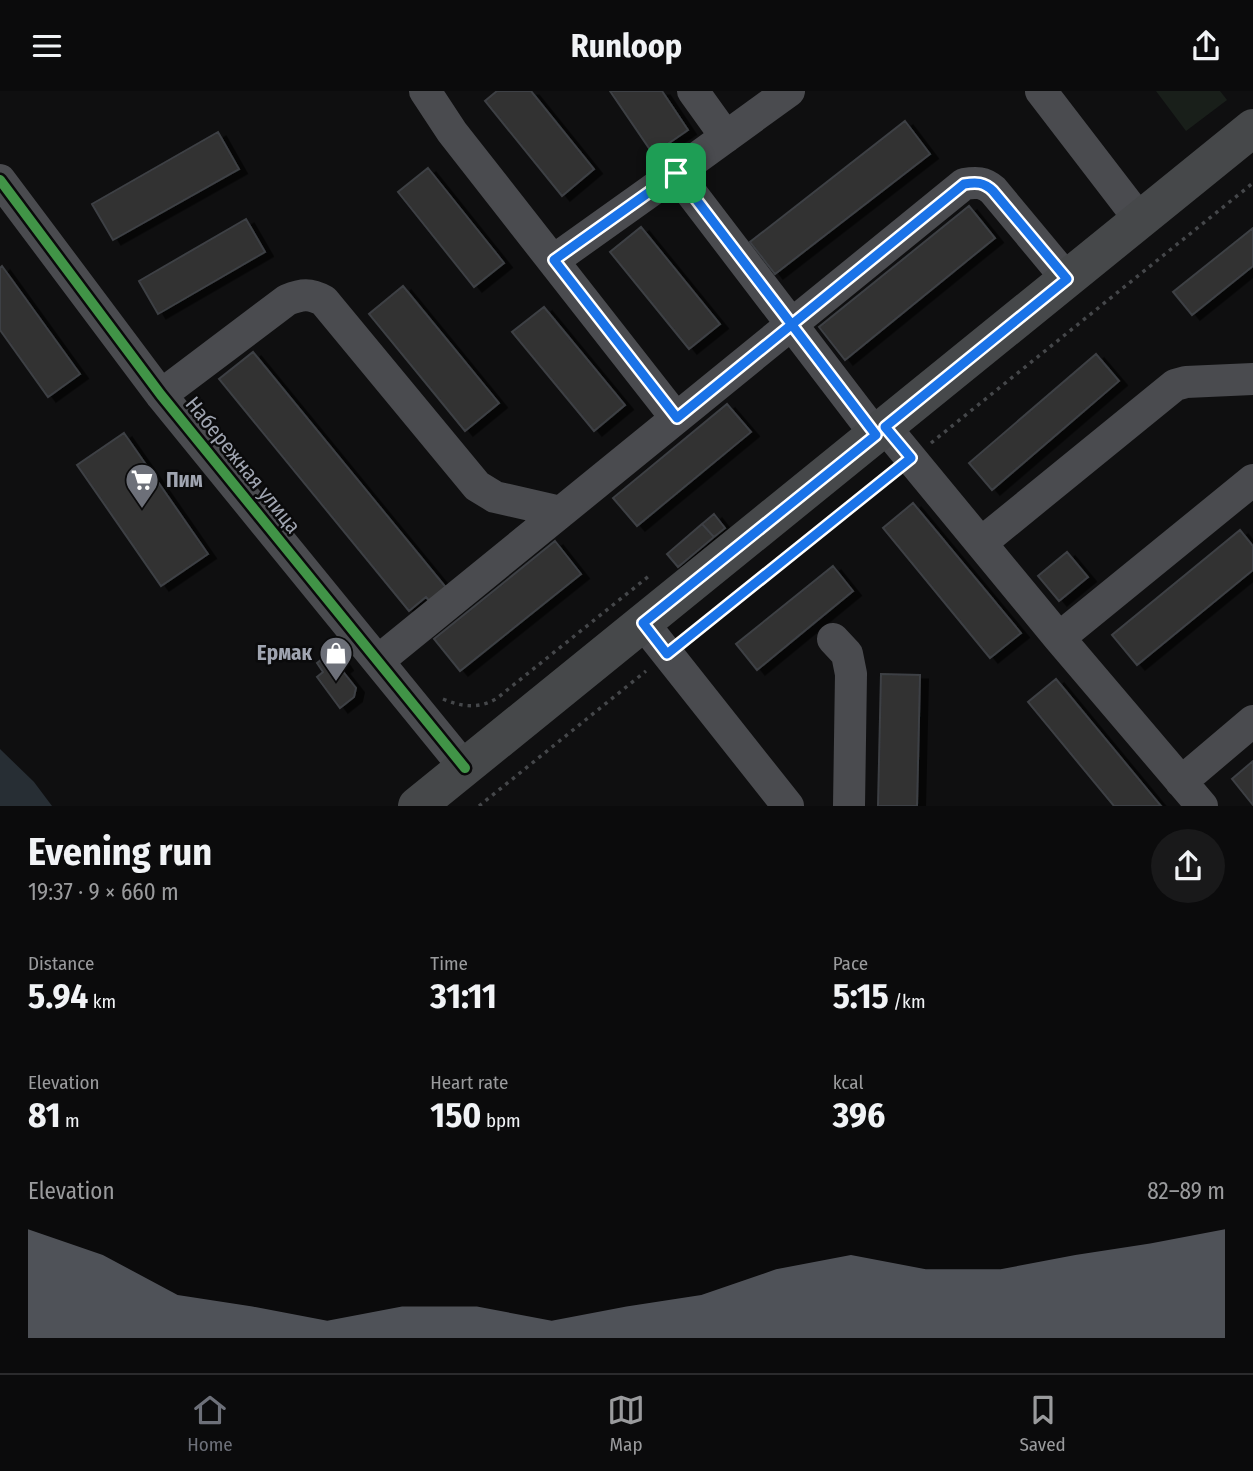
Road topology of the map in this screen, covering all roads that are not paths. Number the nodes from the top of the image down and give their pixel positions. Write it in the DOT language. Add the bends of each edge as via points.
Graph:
graph roads {
  1 [pos="425,91"];
  2 [pos="693,91"];
  3 [pos="789,91"];
  4 [pos="1041,91"];
  5 [pos="1253,128"];
  6 [pos="726,137"];
  7 [pos="676,173"];
  8 [pos="0,180"];
  9 [pos="1140,220"];
  10 [pos="554,260"];
  11 [pos="1067,279"];
  12 [pos="791,325"];
  13 [pos="1253,379"];
  14 [pos="161,395"];
  15 [pos="677,418"];
  16 [pos="880,431"];
  17 [pos="1253,479"];
  18 [pos="561,512"];
  19 [pos="981,543"];
  20 [pos="643,623"];
  21 [pos="1059,638"];
  22 [pos="833,639"];
  23 [pos="378,661"];
  24 [pos="1253,721"];
  25 [pos="464,768"];
  26 [pos="1181,782"];
  27 [pos="417,806"];
  28 [pos="788,806"];
  29 [pos="849,806"];
  30 [pos="1202,806"];
  1 -- 10 [label="street"];
  2 -- 6 [label="street"];
  3 -- 6 [label="street"];
  4 -- 9 [label="street"];
  5 -- 9 [label="main road"];
  6 -- 7 [label="street"];
  7 -- 10 [label="street"];
  7 -- 12 [label="street"];
  8 -- 14 [label="street, Набережная улица"];
  9 -- 11 [label="main road"];
  10 -- 15 [label="street"];
  11 -- 12 [label="street" via="993,191 975,182 964,184"];
  11 -- 16 [label="main road"];
  12 -- 15 [label="street"];
  12 -- 16 [label="street"];
  13 -- 19 [label="street" via="1175,385"];
  14 -- 18 [label="street" via="287,300 313,295 324,301 477,486 495,497"];
  14 -- 23 [label="street, Набережная улица"];
  15 -- 18 [label="street"];
  16 -- 19 [label="street" via="911,458"];
  16 -- 20 [label="main road"];
  17 -- 21 [label="street"];
  18 -- 23 [label="street"];
  19 -- 21 [label="street"];
  20 -- 25 [label="main road"];
  20 -- 28 [label="street"];
  21 -- 26 [label="street"];
  22 -- 29 [label="street" via="847,654 851,674"];
  23 -- 25 [label="street, Набережная улица"];
  24 -- 26 [label="street"];
  25 -- 27 [label="main road"];
  26 -- 30 [label="street"];
}
